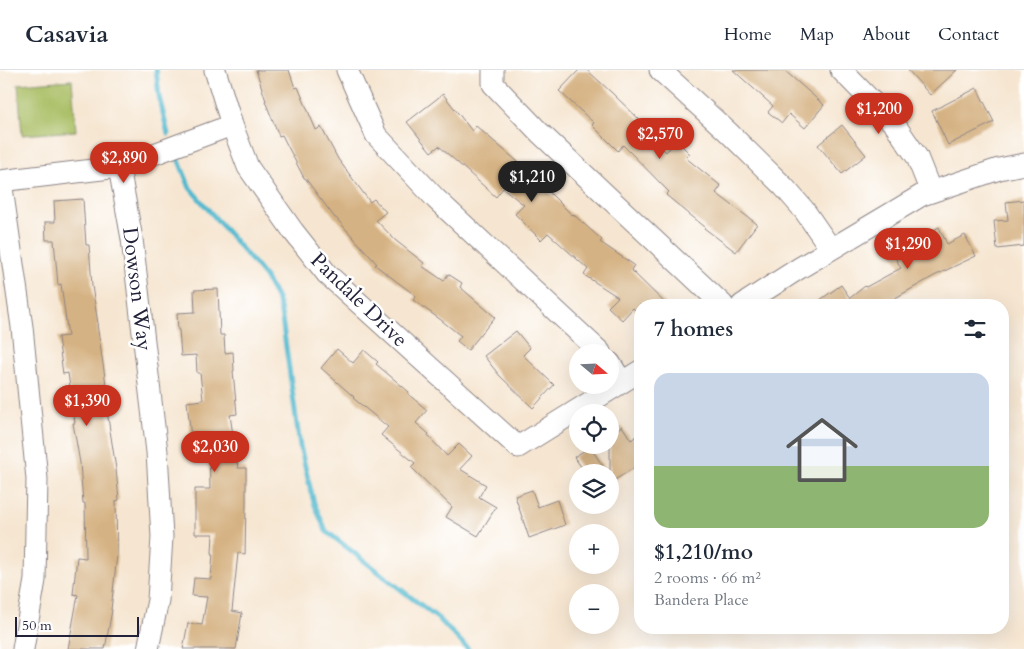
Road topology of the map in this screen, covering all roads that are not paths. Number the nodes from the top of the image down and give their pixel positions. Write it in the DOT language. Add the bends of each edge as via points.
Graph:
graph roads {
  1 [pos="216,70"];
  2 [pos="347,70"];
  3 [pos="493,70"];
  4 [pos="660,70"];
  5 [pos="840,70"];
  6 [pos="232,125"];
  7 [pos="1024,164"];
  8 [pos="119,167"];
  9 [pos="0,181"];
  10 [pos="930,192"];
  11 [pos="831,249"];
  12 [pos="717,299"];
  13 [pos="751,299"];
  14 [pos="591,344"];
  15 [pos="619,369"];
  16 [pos="631,376"];
  17 [pos="23,649"];
  18 [pos="148,649"];
  1 -- 6 [label="street, Pandale Drive"];
  2 -- 14 [label="street" via="376,135 436,199"];
  3 -- 12 [label="street" via="494,84 540,134"];
  4 -- 11 [label="street" via="784,187"];
  5 -- 10 [label="street" via="895,125 917,157"];
  6 -- 8 [label="street"];
  6 -- 16 [label="street, Pandale Drive" via="248,167 327,274 518,448"];
  7 -- 10 [label="street"];
  8 -- 9 [label="street"];
  8 -- 18 [label="street, Dowson Way" via="132,239 157,452 161,518 158,600"];
  9 -- 17 [label="street" via="22,327 37,479 35,580"];
  10 -- 11 [label="street"];
  11 -- 13 [label="street"];
  15 -- 16 [label="street"];
}
